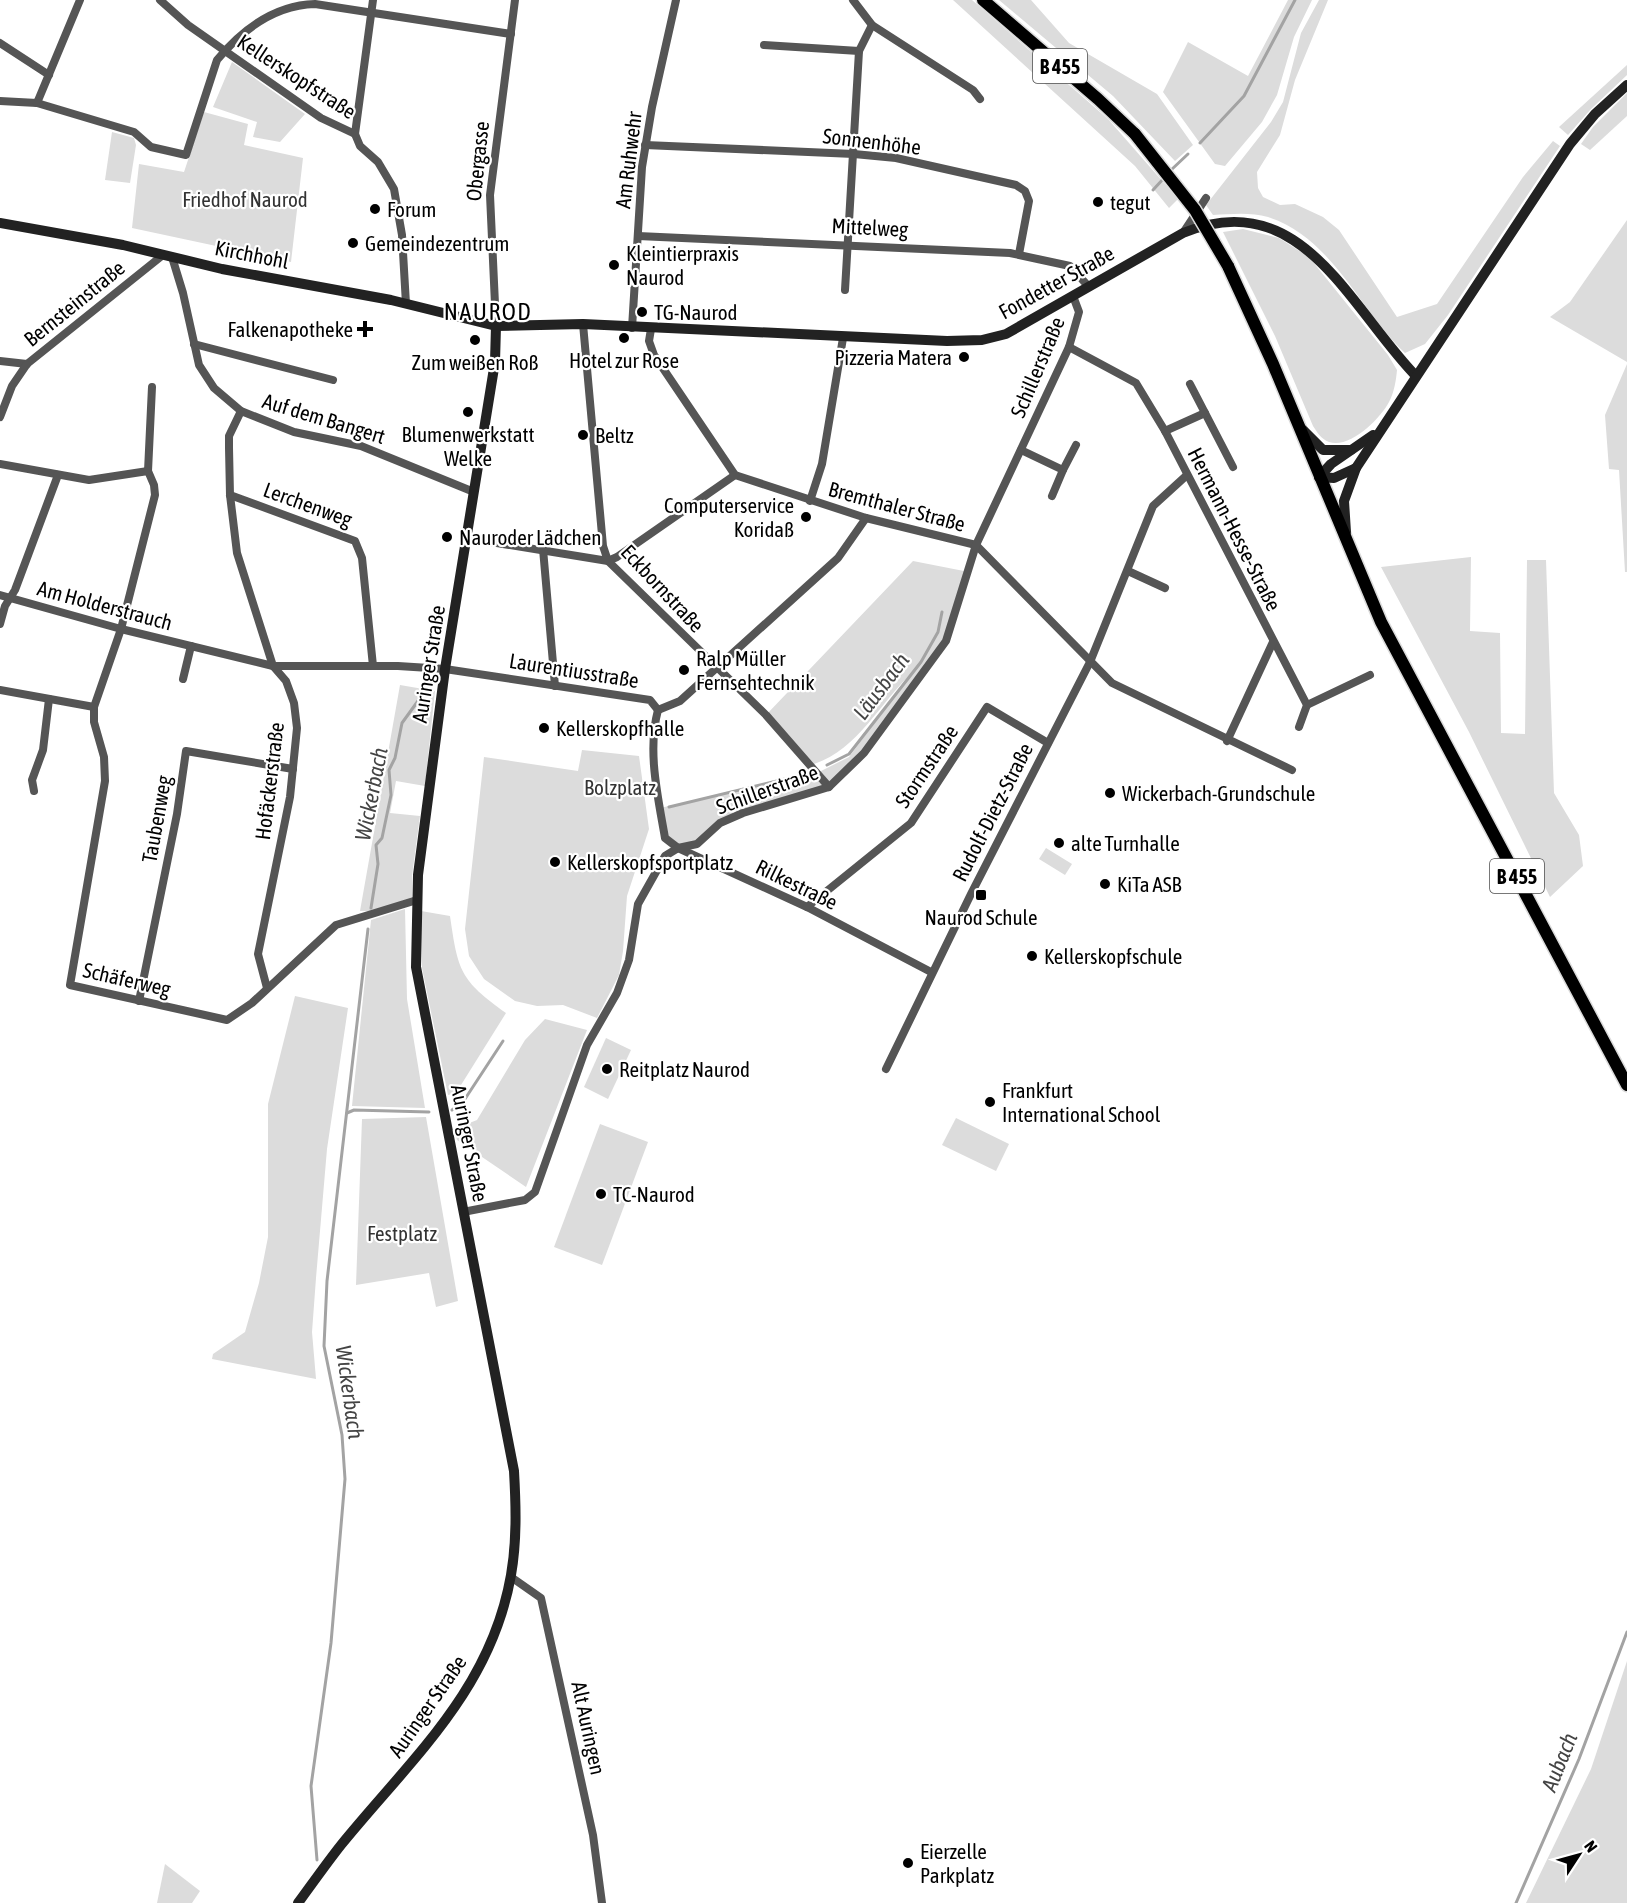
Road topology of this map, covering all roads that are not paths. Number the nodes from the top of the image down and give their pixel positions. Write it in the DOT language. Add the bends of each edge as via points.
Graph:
graph roads {
  1 [pos="80,0"];
  2 [pos="160,0"];
  3 [pos="373,0"];
  4 [pos="515,0"];
  5 [pos="676,0"];
  6 [pos="853,0"];
  7 [pos="983,0"];
  8 [pos="372,11"];
  9 [pos="872,25"];
  10 [pos="511,34"];
  11 [pos="0,43"];
  12 [pos="764,45"];
  13 [pos="224,51"];
  14 [pos="859,51"];
  15 [pos="49,75"];
  16 [pos="1627,85"];
  17 [pos="980,99"];
  18 [pos="0,101"];
  19 [pos="37,104"];
  20 [pos="355,134"];
  21 [pos="645,145"];
  22 [pos="854,154"];
  23 [pos="1206,198"];
  24 [pos="0,223"];
  25 [pos="1183,233"];
  26 [pos="638,236"];
  27 [pos="848,244"];
  28 [pos="1019,254"];
  29 [pos="167,256"];
  30 [pos="1089,287"];
  31 [pos="845,290"];
  32 [pos="1073,296"];
  33 [pos="406,304"];
  34 [pos="583,324"];
  35 [pos="496,326"];
  36 [pos="632,328"];
  37 [pos="651,328"];
  38 [pos="843,338"];
  39 [pos="194,344"];
  40 [pos="1070,347"];
  41 [pos="0,361"];
  42 [pos="27,364"];
  43 [pos="1416,376"];
  44 [pos="333,380"];
  45 [pos="1190,384"];
  46 [pos="152,387"];
  47 [pos="241,411"];
  48 [pos="1204,413"];
  49 [pos="1293,414"];
  50 [pos="0,417"];
  51 [pos="1384,424"];
  52 [pos="1166,432"];
  53 [pos="1076,446"];
  54 [pos="1354,449"];
  55 [pos="1021,450"];
  56 [pos="0,464"];
  57 [pos="1233,467"];
  58 [pos="1356,468"];
  59 [pos="1063,470"];
  60 [pos="148,471"];
  61 [pos="58,475"];
  62 [pos="735,475"];
  63 [pos="1187,475"];
  64 [pos="1319,477"];
  65 [pos="474,492"];
  66 [pos="230,495"];
  67 [pos="1052,496"];
  68 [pos="810,501"];
  69 [pos="866,518"];
  70 [pos="466,538"];
  71 [pos="976,545"];
  72 [pos="1347,545"];
  73 [pos="543,549"];
  74 [pos="608,561"];
  75 [pos="1128,571"];
  76 [pos="1165,588"];
  77 [pos="0,595"];
  78 [pos="10,598"];
  79 [pos="0,624"];
  80 [pos="120,629"];
  81 [pos="1273,642"];
  82 [pos="191,646"];
  83 [pos="1090,662"];
  84 [pos="273,666"];
  85 [pos="373,666"];
  86 [pos="446,669"];
  87 [pos="716,669"];
  88 [pos="1370,675"];
  89 [pos="183,679"];
  90 [pos="555,686"];
  91 [pos="0,690"];
  92 [pos="49,699"];
  93 [pos="1307,705"];
  94 [pos="94,707"];
  95 [pos="658,710"];
  96 [pos="1299,728"];
  97 [pos="1227,741"];
  98 [pos="1048,743"];
  99 [pos="293,769"];
  100 [pos="1292,770"];
  101 [pos="829,787"];
  102 [pos="34,791"];
  103 [pos="678,848"];
  104 [pos="417,900"];
  105 [pos="807,908"];
  106 [pos="931,972"];
  107 [pos="267,988"];
  108 [pos="140,1001"];
  109 [pos="885,1069"];
  110 [pos="1627,1085"];
  111 [pos="463,1212"];
  112 [pos="511,1576"];
  113 [pos="298,1903"];
  114 [pos="602,1903"];
  1 -- 15 [label="street"];
  2 -- 13 [label="street, Kellerskopfstraße"];
  3 -- 8 [label="street"];
  4 -- 10 [label="street, Obergasse"];
  5 -- 21 [label="street, Am Ruhwehr"];
  6 -- 9 [label="street"];
  7 -- 49 [label="main road, B 455, bridge" via="1135,134 1183,193 1228,266"];
  8 -- 10 [label="street"];
  8 -- 13 [label="street" via="315,4 286,7 260,21"];
  8 -- 20 [label="street"];
  9 -- 14 [label="street"];
  9 -- 17 [label="street" via="973,90"];
  10 -- 35 [label="street, Obergasse" via="490,195"];
  11 -- 15 [label="street"];
  12 -- 14 [label="street"];
  13 -- 19 [label="street" via="212,72 186,155 151,147 134,132"];
  13 -- 20 [label="street, Kellerskopfstraße" via="321,118"];
  14 -- 22 [label="street"];
  15 -- 19 [label="street"];
  16 -- 43 [label="street" via="1570,144"];
  18 -- 19 [label="street"];
  20 -- 33 [label="street, Kellerskopfstraße" via="394,189 403,245"];
  21 -- 22 [label="street, Sonnenhöhe"];
  21 -- 26 [label="street, Am Ruhwehr"];
  22 -- 27 [label="street"];
  22 -- 28 [label="street, Sonnenhöhe" via="896,158 1016,185 1025,191 1029,201"];
  23 -- 25 [label="street"];
  24 -- 29 [label="street, Kirchhohl"];
  25 -- 30 [label="street, Fondetter Straße"];
  25 -- 43 [label="street, Fondetter Straße" via="1230,221 1262,225 1291,237 1316,257"];
  26 -- 27 [label="street, Mittelweg"];
  26 -- 36 [label="street, Am Ruhwehr"];
  27 -- 28 [label="street, Mittelweg"];
  27 -- 31 [label="street"];
  28 -- 30 [label="street, Mittelweg" via="1070,266"];
  29 -- 33 [label="street, Kirchhohl"];
  29 -- 39 [label="street, Auf dem Bangert"];
  29 -- 42 [label="street, Bernsteinstraße"];
  30 -- 32 [label="street, Fondetter Straße"];
  32 -- 38 [label="street, Fondetter Straße" via="996,338"];
  32 -- 40 [label="street, Schillerstraße" via="1079,312"];
  33 -- 35 [label="street, Kirchhohl"];
  34 -- 35 [label="street, Fondetter Straße"];
  34 -- 36 [label="street, Fondetter Straße"];
  34 -- 74 [label="street, Eckbornstraße" via="603,546"];
  35 -- 65 [label="street, Auringer Straße" via="495,362"];
  36 -- 37 [label="street, Fondetter Straße"];
  37 -- 38 [label="street, Fondetter Straße"];
  37 -- 62 [label="street" via="649,341 654,355"];
  38 -- 68 [label="street" via="825,453"];
  39 -- 44 [label="street, Auf dem Bangert"];
  39 -- 47 [label="street, Auf dem Bangert" via="199,365 214,388"];
  40 -- 52 [label="street, Hermann-Hesse-Straße" via="1136,382"];
  40 -- 55 [label="street, Schillerstraße"];
  41 -- 42 [label="street"];
  42 -- 50 [label="street, Bernsteinstraße" via="12,386"];
  43 -- 51 [label="street"];
  45 -- 48 [label="street, Hermann-Hesse-Straße"];
  46 -- 60 [label="street, Schäferweg"];
  47 -- 65 [label="street, Auf dem Bangert" via="294,432 361,446"];
  47 -- 66 [label="street, Hofäckerstraße" via="229,436"];
  48 -- 52 [label="street, Hermann-Hesse-Straße"];
  48 -- 57 [label="street, Hermann-Hesse-Straße"];
  49 -- 54 [label="street" via="1309,438 1323,450"];
  49 -- 64 [label="main road, B 455"];
  51 -- 54 [label="street"];
  51 -- 58 [label="street"];
  52 -- 63 [label="street, Hermann-Hesse-Straße"];
  53 -- 59 [label="street"];
  54 -- 64 [label="street" via="1330,464"];
  55 -- 59 [label="street, Schillerstraße"];
  55 -- 71 [label="street, Schillerstraße"];
  56 -- 61 [label="street"];
  58 -- 64 [label="street" via="1334,478"];
  58 -- 72 [label="street" via="1344,501"];
  59 -- 67 [label="street"];
  60 -- 61 [label="street" via="89,480"];
  60 -- 80 [label="street, Schäferweg" via="155,495"];
  61 -- 78 [label="street"];
  62 -- 68 [label="street, Bremthaler Straße"];
  62 -- 74 [label="street"];
  63 -- 75 [label="street, Rudolf-Dietz-Straße" via="1153,506"];
  63 -- 81 [label="street, Hermann-Hesse-Straße"];
  64 -- 72 [label="main road, B 455"];
  65 -- 70 [label="street, Auringer Straße"];
  66 -- 84 [label="street, Hofäckerstraße" via="237,553"];
  66 -- 85 [label="street, Lerchenweg" via="355,542 362,558"];
  68 -- 69 [label="street, Bremthaler Straße"];
  69 -- 71 [label="street, Bremthaler Straße"];
  69 -- 87 [label="street, Laurentiusstraße" via="838,558"];
  70 -- 73 [label="street"];
  70 -- 86 [label="street, Auringer Straße"];
  71 -- 83 [label="street, Bremthaler Straße"];
  71 -- 101 [label="street, Schillerstraße" via="946,641 864,753"];
  72 -- 110 [label="main road, B 455" via="1405,668"];
  73 -- 74 [label="street"];
  73 -- 90 [label="street"];
  74 -- 87 [label="street, Eckbornstraße"];
  75 -- 76 [label="street"];
  75 -- 83 [label="street, Rudolf-Dietz-Straße"];
  77 -- 78 [label="street, Am Holderstrauch"];
  78 -- 79 [label="street, Am Holderstrauch"];
  78 -- 80 [label="street, Am Holderstrauch"];
  80 -- 82 [label="street, Am Holderstrauch"];
  80 -- 94 [label="street, Schäferweg"];
  81 -- 93 [label="street, Hermann-Hesse-Straße"];
  81 -- 97 [label="street, Hermann-Hesse-Straße"];
  82 -- 84 [label="street, Am Holderstrauch"];
  82 -- 89 [label="street, Am Holderstrauch"];
  83 -- 97 [label="street, Bremthaler Straße" via="1112,683"];
  83 -- 98 [label="street, Rudolf-Dietz-Straße"];
  84 -- 85 [label="street, Am Holderstrauch"];
  84 -- 99 [label="street, Hofäckerstraße" via="286,681 294,703 297,728"];
  85 -- 86 [label="street, Am Holderstrauch"];
  86 -- 90 [label="street, Laurentiusstraße"];
  86 -- 104 [label="street, Auringer Straße"];
  87 -- 95 [label="street, Laurentiusstraße" via="680,701"];
  87 -- 101 [label="street, Eckbornstraße" via="766,715"];
  88 -- 93 [label="street"];
  90 -- 95 [label="street, Laurentiusstraße" via="650,700"];
  91 -- 92 [label="street"];
  92 -- 94 [label="street"];
  92 -- 102 [label="street" via="43,750 32,780"];
  93 -- 96 [label="street"];
  94 -- 108 [label="street, Schäferweg" via="105,781 70,986"];
  95 -- 103 [label="street" via="654,723 655,778 665,838"];
  97 -- 100 [label="street, Bremthaler Straße"];
  98 -- 105 [label="street, Stormstraße" via="987,707 911,823"];
  98 -- 106 [label="street, Rudolf-Dietz-Straße"];
  99 -- 107 [label="street, Hofäckerstraße" via="258,954"];
  99 -- 108 [label="street, Taubenweg" via="186,750"];
  101 -- 103 [label="street, Schillerstraße" via="743,813 720,823 697,844"];
  103 -- 105 [label="street, Rilkestraße"];
  103 -- 111 [label="street, Schillerstraße" via="665,856 638,904 628,960 617,993 587,1045 536,1192 525,1200"];
  104 -- 107 [label="street, Schäferweg" via="336,925"];
  104 -- 111 [label="street, Auringer Straße" via="416,967"];
  105 -- 106 [label="street, Rilkestraße"];
  106 -- 109 [label="street, Rudolf-Dietz-Straße"];
  107 -- 108 [label="street, Schäferweg" via="227,1020"];
  111 -- 112 [label="street, Auringer Straße" via="514,1471 516,1524"];
  112 -- 113 [label="street, Auringer Straße" via="498,1624 460,1702"];
  112 -- 114 [label="street, Alt Auringen" via="542,1598 593,1834"];
}
